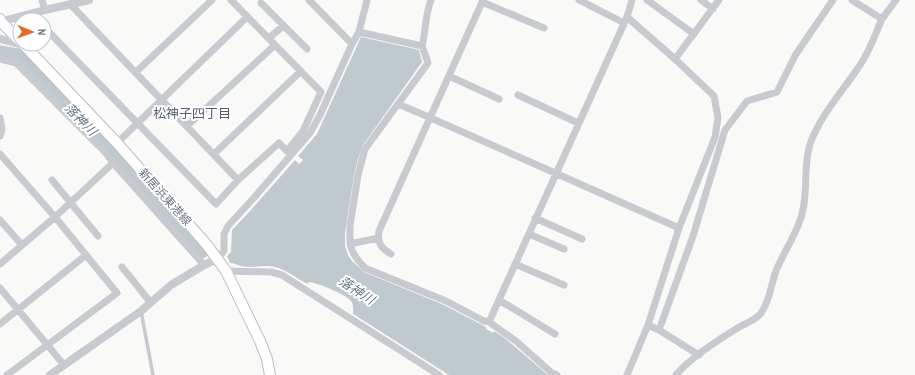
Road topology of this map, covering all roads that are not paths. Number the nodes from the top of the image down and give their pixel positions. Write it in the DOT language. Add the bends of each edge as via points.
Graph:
graph roads {
  1 [pos="42,0"];
  2 [pos="89,0"];
  3 [pos="212,0"];
  4 [pos="231,0"];
  5 [pos="309,0"];
  6 [pos="367,0"];
  7 [pos="431,0"];
  8 [pos="579,0"];
  9 [pos="632,0"];
  10 [pos="647,0"];
  11 [pos="701,0"];
  12 [pos="720,0"];
  13 [pos="833,0"];
  14 [pos="852,0"];
  15 [pos="896,0"];
  16 [pos="483,1"];
  17 [pos="72,3"];
  18 [pos="261,3"];
  19 [pos="713,9"];
  20 [pos="45,10"];
  21 [pos="42,12"];
  22 [pos="247,17"];
  23 [pos="882,19"];
  24 [pos="12,20"];
  25 [pos="626,20"];
  26 [pos="0,21"];
  27 [pos="283,26"];
  28 [pos="544,28"];
  29 [pos="359,32"];
  30 [pos="12,34"];
  31 [pos="694,34"];
  32 [pos="52,35"];
  33 [pos="269,38"];
  34 [pos="0,39"];
  35 [pos="12,42"];
  36 [pos="352,44"];
  37 [pos="275,45"];
  38 [pos="422,46"];
  39 [pos="307,49"];
  40 [pos="29,52"];
  41 [pos="0,59"];
  42 [pos="675,59"];
  43 [pos="301,71"];
  44 [pos="136,72"];
  45 [pos="450,76"];
  46 [pos="518,95"];
  47 [pos="162,99"];
  48 [pos="499,99"];
  49 [pos="398,104"];
  50 [pos="0,118"];
  51 [pos="431,118"];
  52 [pos="137,123"];
  53 [pos="578,123"];
  54 [pos="187,126"];
  55 [pos="0,136"];
  56 [pos="117,143"];
  57 [pos="0,154"];
  58 [pos="214,154"];
  59 [pos="113,163"];
  60 [pos="556,173"];
  61 [pos="52,180"];
  62 [pos="238,180"];
  63 [pos="71,202"];
  64 [pos="55,217"];
  65 [pos="535,218"];
  66 [pos="0,220"];
  67 [pos="679,228"];
  68 [pos="529,234"];
  69 [pos="98,236"];
  70 [pos="378,238"];
  71 [pos="582,238"];
  72 [pos="350,244"];
  73 [pos="22,245"];
  74 [pos="564,249"];
  75 [pos="391,254"];
  76 [pos="86,255"];
  77 [pos="217,260"];
  78 [pos="0,264"];
  79 [pos="515,264"];
  80 [pos="204,265"];
  81 [pos="122,267"];
  82 [pos="226,271"];
  83 [pos="564,285"];
  84 [pos="0,288"];
  85 [pos="500,300"];
  86 [pos="151,303"];
  87 [pos="18,310"];
  88 [pos="141,311"];
  89 [pos="489,322"];
  90 [pos="0,324"];
  91 [pos="648,325"];
  92 [pos="660,330"];
  93 [pos="556,334"];
  94 [pos="47,345"];
  95 [pos="699,355"];
  96 [pos="64,365"];
  97 [pos="7,375"];
  98 [pos="50,375"];
  99 [pos="153,375"];
  100 [pos="270,375"];
  101 [pos="439,375"];
  102 [pos="557,375"];
  103 [pos="627,375"];
  104 [pos="676,375"];
  1 -- 20 [label="street"];
  2 -- 17 [label="street"];
  3 -- 44 [label="street"];
  4 -- 22 [label="street"];
  5 -- 36 [label="street"];
  6 -- 29 [label="street"];
  7 -- 38 [label="street"];
  8 -- 25 [label="street"];
  9 -- 25 [label="street"];
  10 -- 31 [label="street"];
  11 -- 19 [label="street"];
  12 -- 19 [label="street"];
  13 -- 92 [label="street" via="796,54 777,92 747,101 725,130 693,236"];
  14 -- 23 [label="street"];
  15 -- 23 [label="street"];
  16 -- 28 [label="street"];
  16 -- 45 [label="street"];
  17 -- 20 [label="street"];
  17 -- 44 [label="street"];
  18 -- 27 [label="street"];
  19 -- 31 [label="street"];
  20 -- 21 [label="street"];
  22 -- 33 [label="street"];
  22 -- 47 [label="street"];
  23 -- 95 [label="street" via="862,63 825,114 810,144 805,164 804,204 800,223 776,271 764,308 755,319"];
  24 -- 26 [label="street"];
  25 -- 42 [label="street"];
  25 -- 53 [label="street"];
  26 -- 30 [label="main road, 新居浜東港線"];
  27 -- 33 [label="street"];
  27 -- 39 [label="street"];
  29 -- 36 [label="street"];
  29 -- 38 [label="street"];
  31 -- 42 [label="street"];
  32 -- 52 [label="street"];
  33 -- 37 [label="street"];
  34 -- 35 [label="street"];
  36 -- 77 [label="street" via="310,134 228,226 224,234 224,252"];
  37 -- 43 [label="street"];
  37 -- 54 [label="street"];
  38 -- 49 [label="street" via="428,63"];
  40 -- 56 [label="main road, 新居浜東港線"];
  41 -- 59 [label="street" via="16,63"];
  42 -- 67 [label="street" via="714,96 718,118 715,137"];
  43 -- 58 [label="street"];
  43 -- 62 [label="street" via="321,92 303,130 287,151 279,143"];
  44 -- 47 [label="street"];
  45 -- 48 [label="street"];
  45 -- 51 [label="street"];
  46 -- 53 [label="street"];
  47 -- 52 [label="street"];
  47 -- 54 [label="street"];
  49 -- 51 [label="street"];
  49 -- 72 [label="street" via="365,149 350,226"];
  50 -- 55 [label="street"];
  51 -- 60 [label="street"];
  51 -- 70 [label="street"];
  52 -- 56 [label="street"];
  52 -- 62 [label="street" via="216,204"];
  53 -- 60 [label="street"];
  54 -- 58 [label="street"];
  56 -- 77 [label="main road, 新居浜東港線" via="207,245"];
  57 -- 64 [label="street"];
  58 -- 62 [label="street"];
  59 -- 63 [label="street"];
  59 -- 80 [label="street"];
  60 -- 65 [label="street"];
  60 -- 67 [label="street"];
  61 -- 63 [label="street"];
  63 -- 64 [label="street"];
  63 -- 69 [label="street"];
  64 -- 73 [label="street"];
  64 -- 76 [label="street"];
  65 -- 68 [label="street"];
  65 -- 71 [label="street"];
  66 -- 73 [label="street"];
  67 -- 91 [label="street"];
  68 -- 74 [label="street"];
  68 -- 79 [label="street"];
  70 -- 72 [label="street"];
  70 -- 75 [label="street" via="384,250"];
  72 -- 89 [label="street" via="365,268 446,301"];
  73 -- 78 [label="street"];
  76 -- 87 [label="street"];
  76 -- 94 [label="street" via="117,293"];
  77 -- 80 [label="street"];
  77 -- 82 [label="main road, 新居浜東港線"];
  79 -- 83 [label="street"];
  79 -- 85 [label="street"];
  80 -- 86 [label="street" via="171,286"];
  81 -- 86 [label="street"];
  82 -- 100 [label="main road, 新居浜東港線" via="260,341"];
  82 -- 101 [label="street" via="271,272 282,275"];
  84 -- 87 [label="street"];
  85 -- 89 [label="street"];
  85 -- 93 [label="street"];
  86 -- 88 [label="street"];
  87 -- 90 [label="street"];
  87 -- 94 [label="street"];
  88 -- 96 [label="street"];
  88 -- 99 [label="lane"];
  89 -- 102 [label="street"];
  91 -- 92 [label="street"];
  91 -- 103 [label="street"];
  92 -- 95 [label="street"];
  94 -- 96 [label="street"];
  94 -- 97 [label="street"];
  95 -- 104 [label="street"];
  96 -- 98 [label="street"];
}
